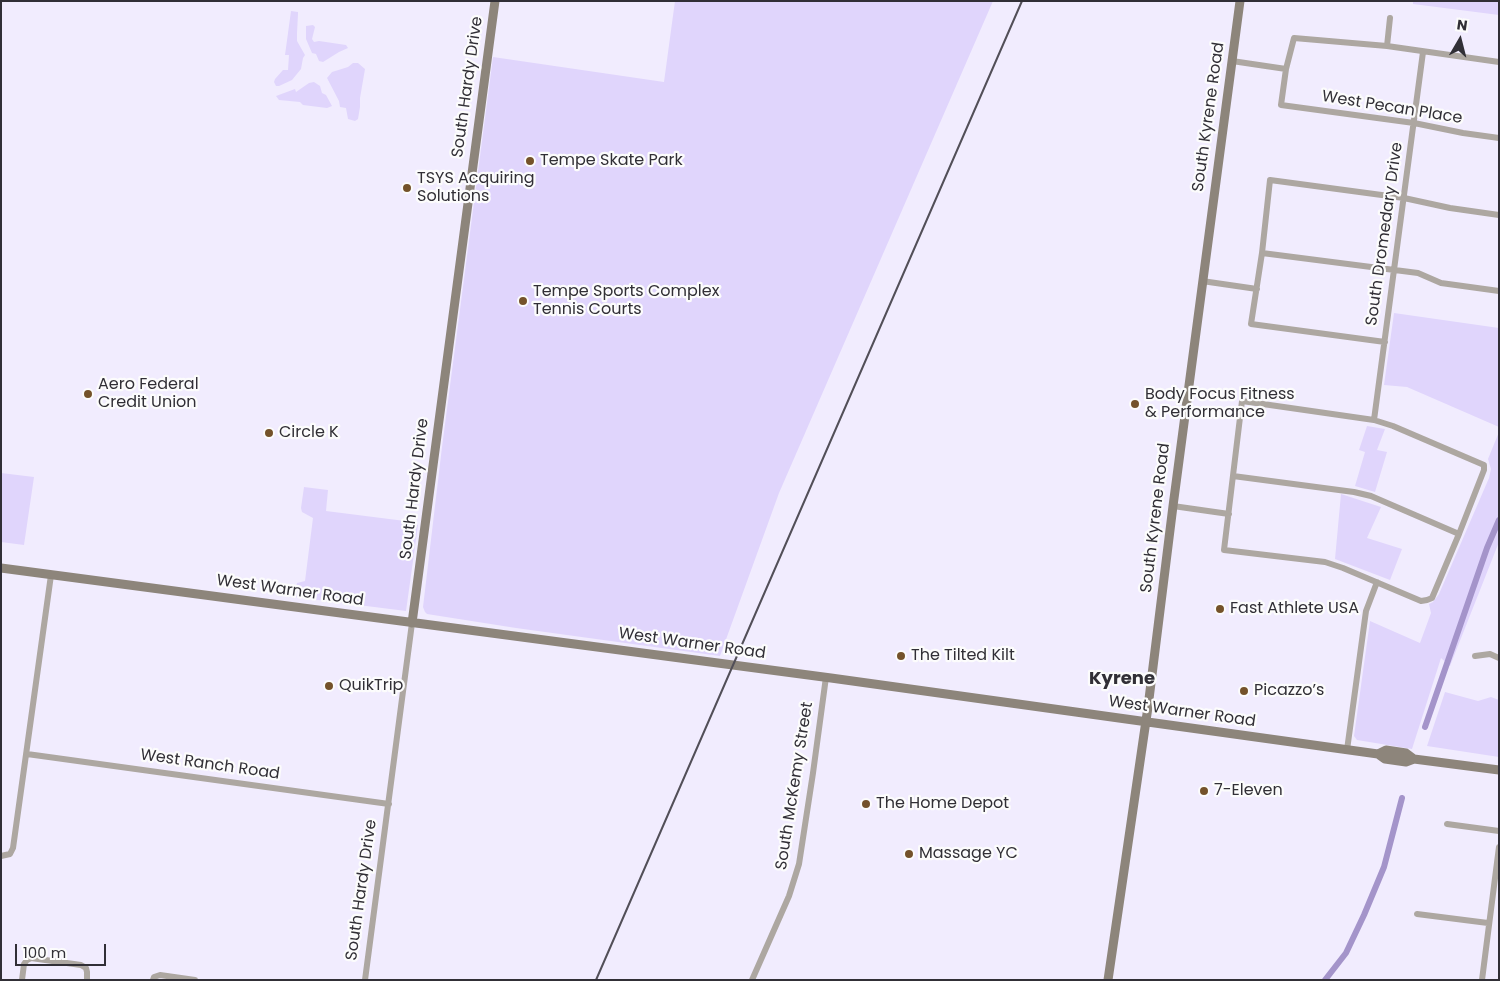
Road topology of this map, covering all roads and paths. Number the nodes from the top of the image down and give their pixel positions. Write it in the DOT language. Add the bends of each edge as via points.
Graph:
graph roads {
  1 [pos="495,1"];
  2 [pos="1240,1"];
  3 [pos="1390,18"];
  4 [pos="1386,46"];
  5 [pos="1423,52"];
  6 [pos="1232,61"];
  7 [pos="1499,62"];
  8 [pos="1286,69"];
  9 [pos="1414,123"];
  10 [pos="1499,138"];
  11 [pos="1404,198"];
  12 [pos="1499,215"];
  13 [pos="1262,253"];
  14 [pos="1394,270"];
  15 [pos="1202,281"];
  16 [pos="1257,289"];
  17 [pos="1499,290"];
  18 [pos="1385,342"];
  19 [pos="1374,420"];
  20 [pos="1233,476"];
  21 [pos="1172,506"];
  22 [pos="1228,514"];
  23 [pos="1459,534"];
  24 [pos="1,568"];
  25 [pos="52,575"];
  26 [pos="1377,582"];
  27 [pos="412,623"];
  28 [pos="1475,656"];
  29 [pos="1499,658"];
  30 [pos="826,677"];
  31 [pos="1146,722"];
  32 [pos="1347,750"];
  33 [pos="27,754"];
  34 [pos="1499,770"];
  35 [pos="389,804"];
  36 [pos="1446,824"];
  37 [pos="1499,831"];
  38 [pos="1499,847"];
  39 [pos="1,856"];
  40 [pos="1417,914"];
  41 [pos="1488,923"];
  42 [pos="154,979"];
  43 [pos="22,980"];
  44 [pos="87,980"];
  45 [pos="195,980"];
  46 [pos="365,980"];
  47 [pos="752,980"];
  48 [pos="1108,980"];
  49 [pos="1482,980"];
  1 -- 27 [label="main road, South Hardy Drive"];
  2 -- 6 [label="main road, South Kyrene Road"];
  3 -- 4 [label="street"];
  4 -- 5 [label="street"];
  4 -- 8 [label="street" via="1294,38"];
  5 -- 7 [label="street"];
  5 -- 9 [label="street, South Dromedary Drive"];
  6 -- 8 [label="street"];
  6 -- 15 [label="main road, South Kyrene Road"];
  8 -- 9 [label="street, West Pecan Place" via="1281,105"];
  9 -- 10 [label="street, West Pecan Place"];
  9 -- 11 [label="street, South Dromedary Drive"];
  11 -- 12 [label="street"];
  11 -- 13 [label="street" via="1270,180"];
  11 -- 14 [label="street, South Dromedary Drive"];
  13 -- 14 [label="street"];
  13 -- 16 [label="street"];
  14 -- 17 [label="street" via="1418,273 1441,283"];
  14 -- 18 [label="street, South Dromedary Drive"];
  15 -- 16 [label="street"];
  15 -- 21 [label="main road, South Kyrene Road"];
  16 -- 18 [label="street" via="1251,324"];
  18 -- 19 [label="street, South Dromedary Drive"];
  19 -- 20 [label="street" via="1242,401"];
  19 -- 23 [label="street" via="1484,465"];
  20 -- 22 [label="street"];
  20 -- 23 [label="street" via="1372,496"];
  21 -- 22 [label="street"];
  21 -- 31 [label="main road, South Kyrene Road"];
  22 -- 26 [label="street" via="1224,550 1335,564"];
  23 -- 26 [label="street" via="1432,598 1421,601"];
  24 -- 25 [label="main road, West Warner Road"];
  25 -- 27 [label="main road, West Warner Road"];
  25 -- 33 [label="street"];
  26 -- 32 [label="street" via="1366,611"];
  27 -- 30 [label="main road, West Warner Road"];
  27 -- 35 [label="street, South Hardy Drive"];
  28 -- 29 [label="street" via="1490,654"];
  30 -- 31 [label="main road, West Warner Road"];
  30 -- 47 [label="street, South McKemy Street" via="799,864 789,896"];
  31 -- 32 [label="main road, West Warner Road"];
  31 -- 48 [label="main road, South Kyrene Road"];
  32 -- 34 [label="main road, West Warner Road" via="1378,754 1386,750 1406,753 1414,759"];
  33 -- 35 [label="street, West Ranch Road"];
  33 -- 39 [label="street" via="13,848 10,854"];
  35 -- 46 [label="street, South Hardy Drive"];
  36 -- 37 [label="street"];
  38 -- 41 [label="street"];
  40 -- 41 [label="street"];
  41 -- 49 [label="street"];
  42 -- 45 [label="street" via="160,975"];
  43 -- 44 [label="street" via="24,964 31,958 80,965 88,972"];
}
